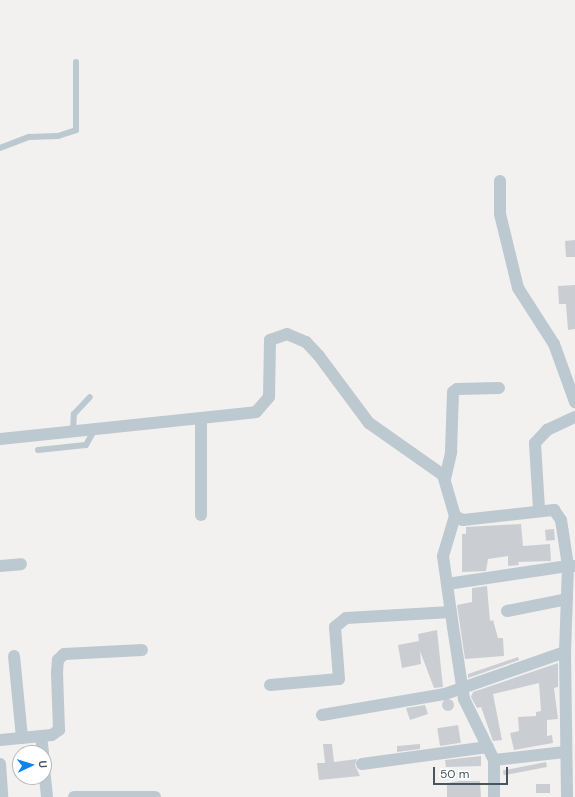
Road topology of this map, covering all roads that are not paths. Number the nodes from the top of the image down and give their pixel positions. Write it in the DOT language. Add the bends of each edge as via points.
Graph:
graph roads {
  1 [pos="76,62"];
  2 [pos="0,148"];
  3 [pos="500,182"];
  4 [pos="499,388"];
  5 [pos="90,396"];
  6 [pos="575,402"];
  7 [pos="575,416"];
  8 [pos="200,420"];
  9 [pos="95,430"];
  10 [pos="73,431"];
  11 [pos="0,439"];
  12 [pos="38,450"];
  13 [pos="446,478"];
  14 [pos="539,509"];
  15 [pos="201,515"];
  16 [pos="455,516"];
  17 [pos="21,564"];
  18 [pos="0,566"];
  19 [pos="572,566"];
  20 [pos="447,584"];
  21 [pos="567,599"];
  22 [pos="451,612"];
  23 [pos="507,612"];
  24 [pos="142,650"];
  25 [pos="565,652"];
  26 [pos="14,656"];
  27 [pos="270,685"];
  28 [pos="462,688"];
  29 [pos="322,715"];
  30 [pos="41,736"];
  31 [pos="22,738"];
  32 [pos="0,740"];
  33 [pos="42,745"];
  34 [pos="488,747"];
  35 [pos="565,752"];
  36 [pos="494,760"];
  37 [pos="0,764"];
  38 [pos="362,764"];
  39 [pos="46,785"];
  40 [pos="2,796"];
  41 [pos="47,797"];
  42 [pos="74,797"];
  43 [pos="155,797"];
  44 [pos="494,797"];
  45 [pos="567,797"];
  1 -- 2 [label="lane" via="76,130 58,136 29,137"];
  3 -- 6 [label="street" via="500,214 518,288 554,344"];
  4 -- 13 [label="street" via="457,389 453,392 451,445"];
  5 -- 10 [label="lane" via="74,414"];
  7 -- 14 [label="street" via="547,430 536,443"];
  8 -- 9 [label="street"];
  8 -- 13 [label="street" via="240,416 262,408 270,390 270,340 287,334 306,342 319,356 369,423"];
  8 -- 15 [label="street"];
  9 -- 10 [label="street"];
  9 -- 12 [label="lane" via="90,443"];
  10 -- 11 [label="street"];
  13 -- 16 [label="street"];
  14 -- 16 [label="street" via="463,520"];
  14 -- 19 [label="street" via="550,508 559,515"];
  16 -- 20 [label="street" via="444,548"];
  17 -- 18 [label="street"];
  19 -- 20 [label="street"];
  19 -- 21 [label="street"];
  20 -- 22 [label="street"];
  21 -- 23 [label="street"];
  21 -- 25 [label="street"];
  22 -- 27 [label="street" via="346,618 335,627 339,679"];
  22 -- 28 [label="street"];
  24 -- 30 [label="street" via="64,654 58,660 57,673 59,730"];
  25 -- 28 [label="street"];
  25 -- 35 [label="street"];
  26 -- 31 [label="street"];
  28 -- 29 [label="street" via="424,698"];
  28 -- 34 [label="street" via="468,709"];
  30 -- 31 [label="street"];
  30 -- 33 [label="street"];
  31 -- 32 [label="street"];
  34 -- 36 [label="street"];
  34 -- 38 [label="street"];
  35 -- 36 [label="street"];
  35 -- 45 [label="street"];
  36 -- 44 [label="street"];
  37 -- 40 [label="street"];
  39 -- 41 [label="street"];
  42 -- 43 [label="street"];
}
